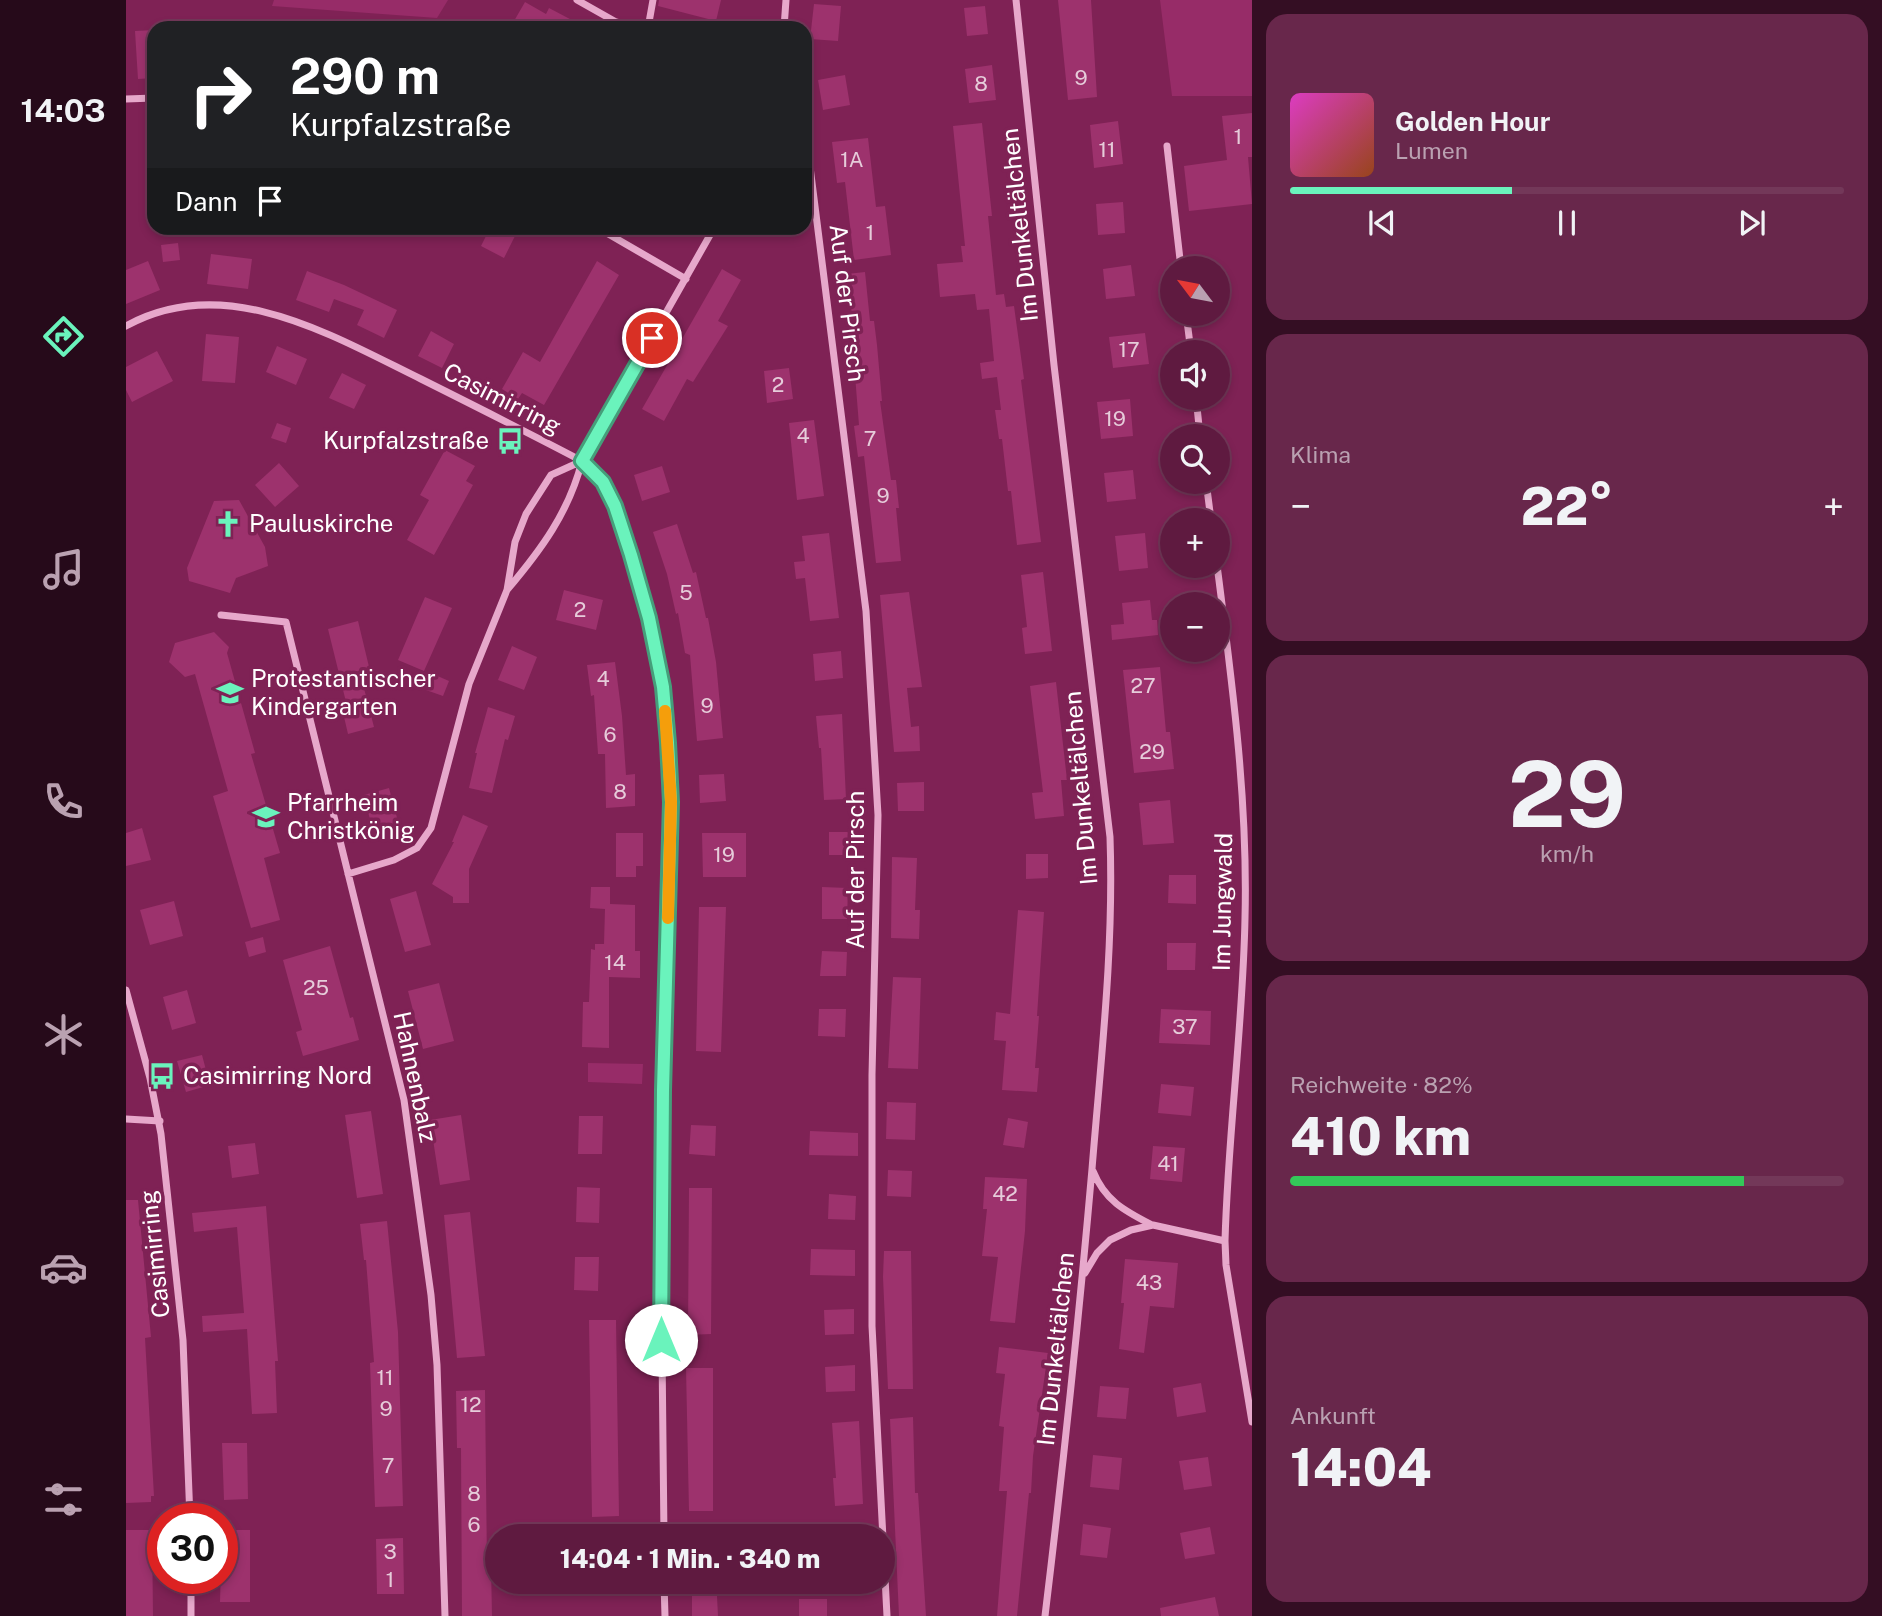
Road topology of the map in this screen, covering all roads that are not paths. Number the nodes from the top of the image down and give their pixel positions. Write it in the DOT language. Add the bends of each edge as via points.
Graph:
graph roads {
  1 [pos="577,0"];
  2 [pos="653,0"];
  3 [pos="786,0"];
  4 [pos="1016,0"];
  5 [pos="614,21"];
  6 [pos="649,21"];
  7 [pos="784,21"];
  8 [pos="147,98"];
  9 [pos="126,99"];
  10 [pos="1167,146"];
  11 [pos="812,183"];
  12 [pos="610,235"];
  13 [pos="710,235"];
  14 [pos="1180,256"];
  15 [pos="687,279"];
  16 [pos="126,326"];
  17 [pos="582,461"];
  18 [pos="1219,578"];
  19 [pos="507,590"];
  20 [pos="221,615"];
  21 [pos="348,874"];
  22 [pos="126,990"];
  23 [pos="126,1119"];
  24 [pos="160,1121"];
  25 [pos="1092,1168"];
  26 [pos="1153,1225"];
  27 [pos="1225,1241"];
  28 [pos="1083,1276"];
  29 [pos="1252,1422"];
  30 [pos="189,1503"];
  31 [pos="664,1524"];
  32 [pos="191,1594"];
  33 [pos="664,1594"];
  34 [pos="191,1616"];
  35 [pos="445,1616"];
  36 [pos="665,1616"];
  37 [pos="887,1616"];
  38 [pos="1045,1616"];
  1 -- 5 [label="street"];
  2 -- 6 [label="street"];
  3 -- 7 [label="street"];
  4 -- 25 [label="street, Im Dunkeltälchen" via="1110,837 1106,1023"];
  8 -- 9 [label="street"];
  10 -- 14 [label="street"];
  11 -- 37 [label="street, Auf der Pirsch" via="866,611 878,815 872,1326"];
  12 -- 15 [label="street"];
  13 -- 15 [label="street"];
  15 -- 17 [label="street"];
  16 -- 17 [label="street, Casimirring" via="160,311 204,304 291,319"];
  17 -- 19 [label="street" via="574,491 538,553"];
  17 -- 19 [label="street" via="551,475 526,514 514,542"];
  17 -- 31 [label="street, Casimirring" via="603,482 631,555 663,687 668,743 671,802 661,1258"];
  18 -- 27 [label="street, Im Jungwald" via="1236,717 1245,919"];
  19 -- 21 [label="street" via="469,684 431,828 417,848"];
  20 -- 21 [label="street, Hahnenbalz" via="286,622"];
  21 -- 35 [label="street, Hahnenbalz" via="404,1100 431,1295"];
  22 -- 24 [label="street, Casimirring"];
  23 -- 24 [label="street"];
  24 -- 30 [label="street, Casimirring" via="183,1340"];
  25 -- 26 [label="street" via="1105,1195"];
  25 -- 28 [label="street, Im Dunkeltälchen"];
  26 -- 27 [label="street"];
  26 -- 28 [label="street" via="1110,1240"];
  27 -- 29 [label="street, Im Jungwald"];
  28 -- 38 [label="street, Im Dunkeltälchen"];
  32 -- 34 [label="street"];
  33 -- 36 [label="street"];
}
